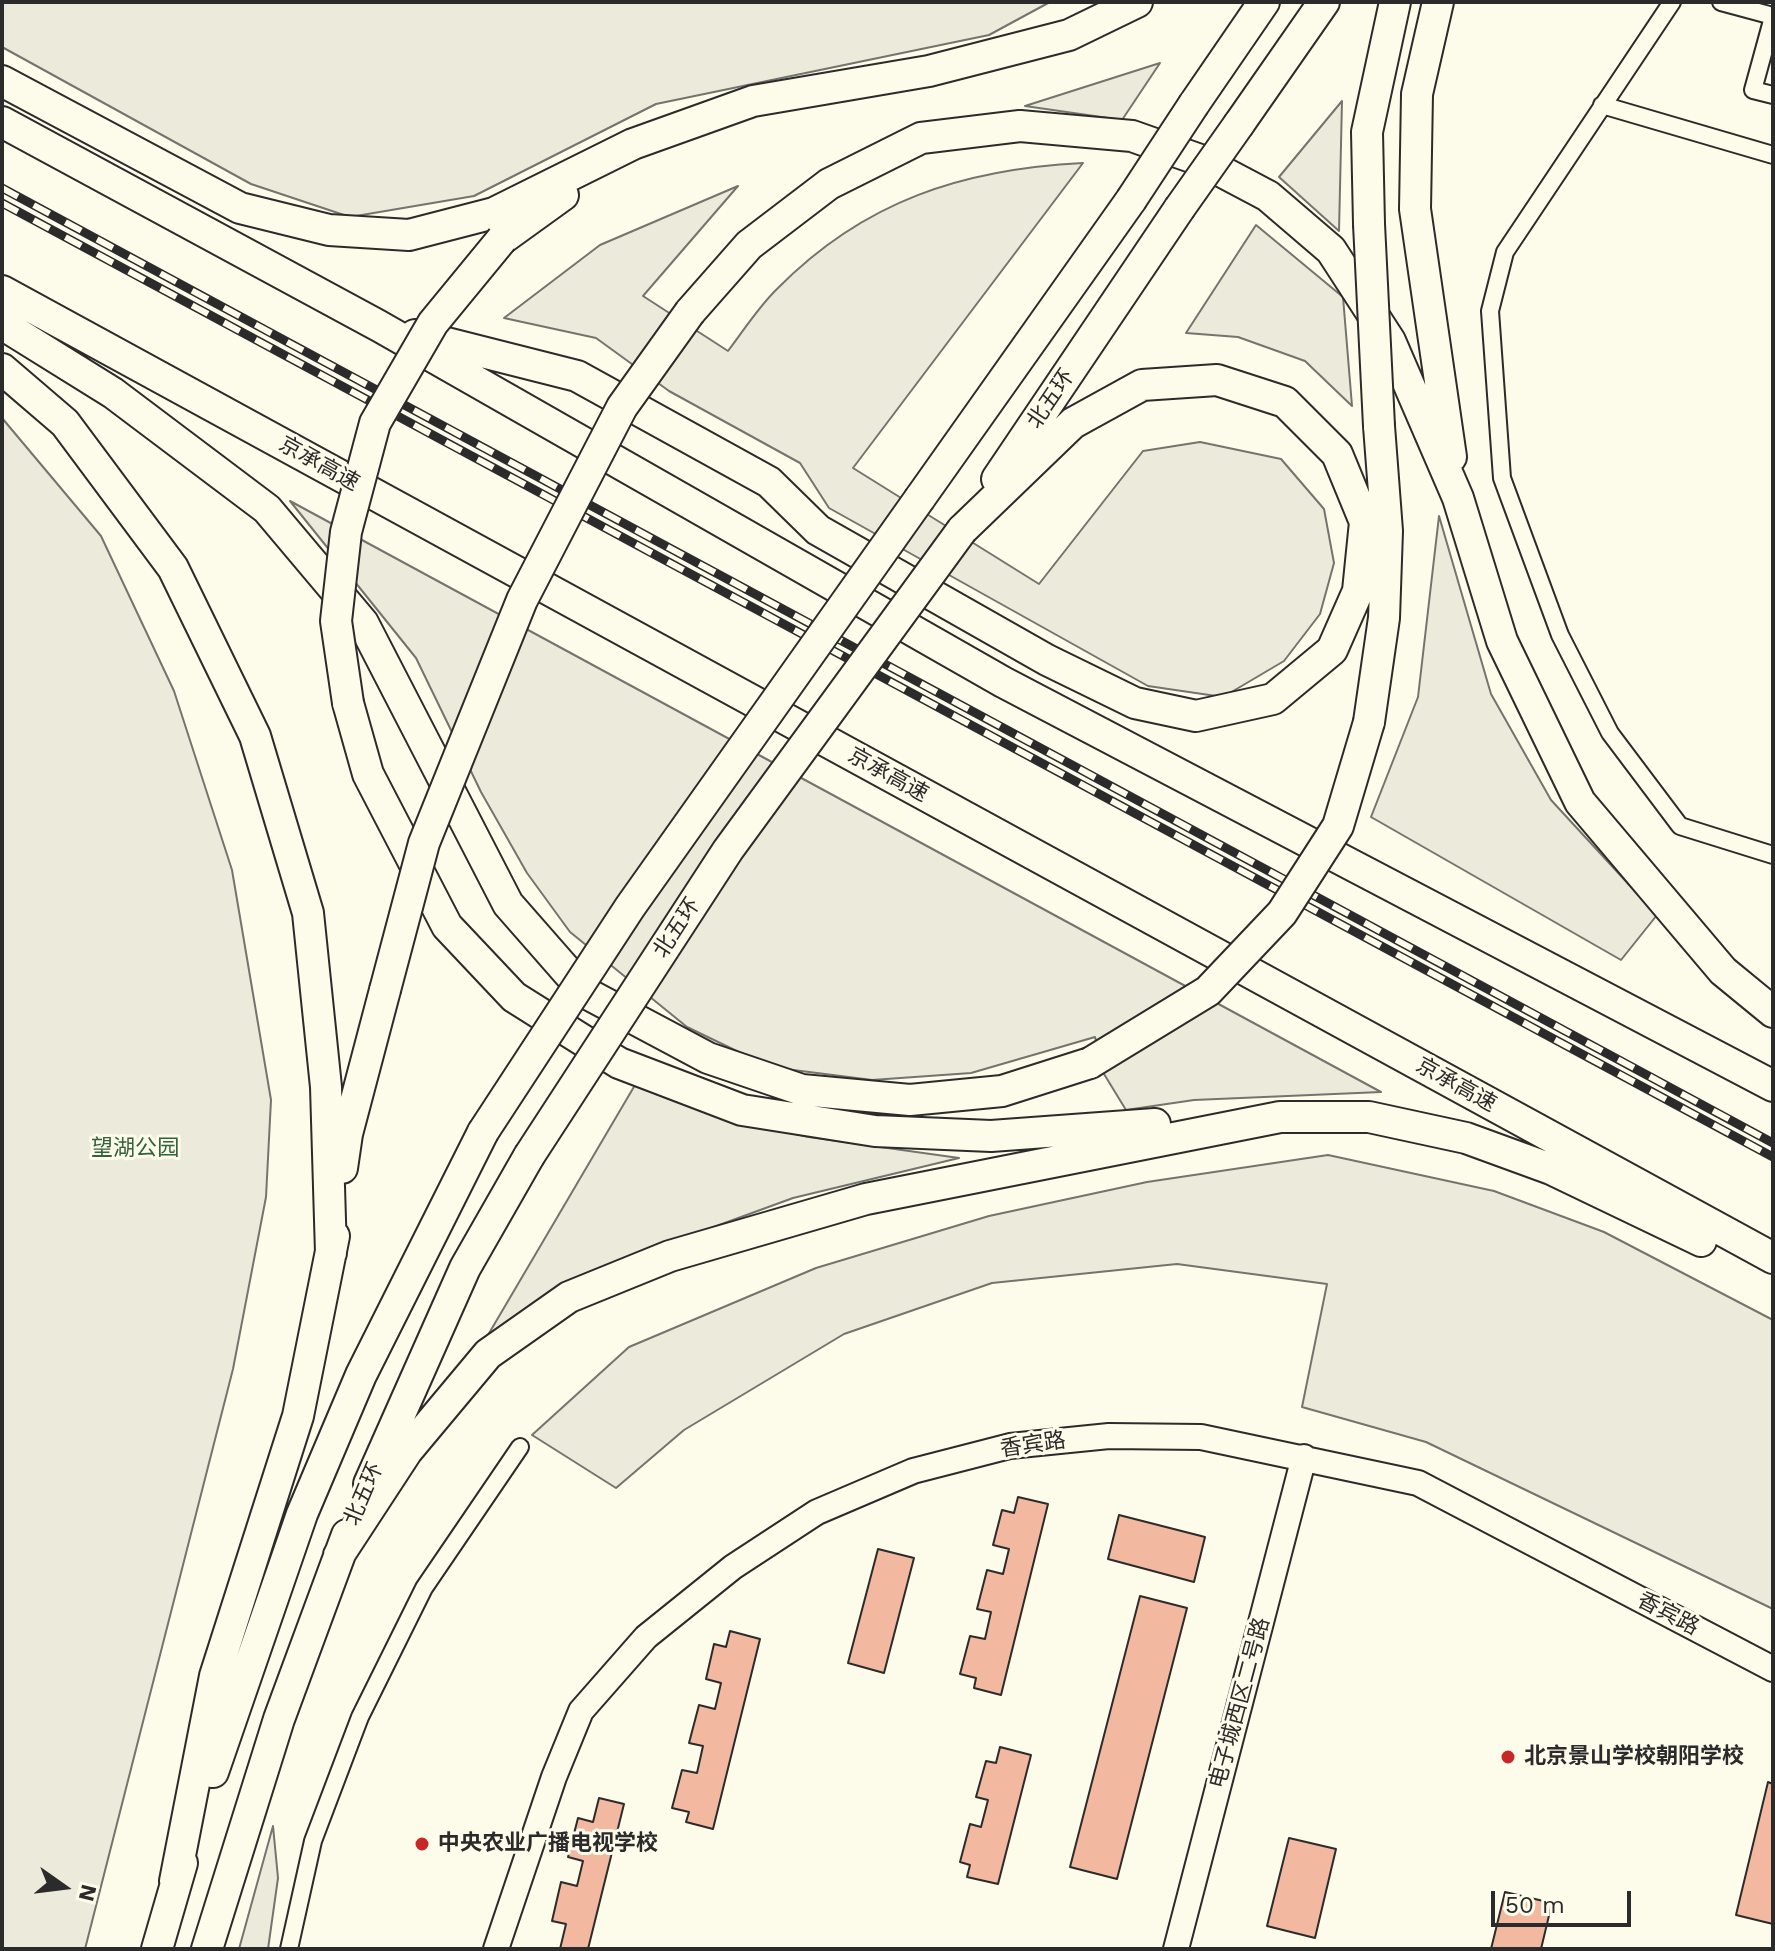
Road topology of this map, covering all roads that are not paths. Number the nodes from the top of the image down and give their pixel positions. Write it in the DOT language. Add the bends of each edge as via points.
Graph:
graph roads {
  1 [pos="1137,2"];
  2 [pos="1264,2"];
  3 [pos="1324,2"];
  4 [pos="1395,2"];
  5 [pos="1438,2"];
  6 [pos="1672,2"];
  7 [pos="1721,2"];
  8 [pos="1773,16"];
  9 [pos="2,81"];
  10 [pos="1773,95"];
  11 [pos="1602,105"];
  12 [pos="2,122"];
  13 [pos="633,144"];
  14 [pos="1773,155"];
  15 [pos="2,291"];
  16 [pos="2,324"];
  17 [pos="379,326"];
  18 [pos="2,369"];
  19 [pos="1458,498"];
  20 [pos="962,530"];
  21 [pos="1773,855"];
  22 [pos="1773,1012"];
  23 [pos="1773,1086"];
  24 [pos="1280,1117"];
  25 [pos="331,1253"];
  26 [pos="1773,1258"];
  27 [pos="1773,1275"];
  28 [pos="520,1447"];
  29 [pos="1304,1457"];
  30 [pos="339,1555"];
  31 [pos="1773,1669"];
  32 [pos="175,1881"];
  33 [pos="157,1949"];
  34 [pos="207,1949"];
  35 [pos="289,1949"];
  36 [pos="496,1949"];
  37 [pos="1176,1949"];
  1 -- 13 [label="highway" via="1069,35 929,71 753,101"];
  2 -- 32 [label="highway, bridge" via="1131,200 630,907 483,1132 361,1375 302,1514"];
  3 -- 20 [label="highway, 北五环, bridge"];
  4 -- 16 [label="highway, bridge" via="1367,132 1387,531 1384,618 1369,722 1338,826 1282,913 1208,991 1090,1063 1002,1091 926,1099 802,1090 708,1058 586,993 508,904 363,623 267,509 113,393"];
  5 -- 19 [label="highway" via="1417,94 1415,209"];
  6 -- 11 [label="street"];
  7 -- 8 [label="street"];
  8 -- 10 [label="street" via="1753,90"];
  9 -- 13 [label="highway" via="240,208 329,230 409,235 494,213"];
  11 -- 14 [label="street"];
  11 -- 21 [label="street" via="1505,252 1490,311 1502,478 1560,635 1610,733 1680,826"];
  12 -- 17 [label="highway"];
  13 -- 24 [label="highway, bridge" via="502,239 433,323 375,423 346,532 336,621 348,703 368,774 447,926 514,997 619,1063 742,1110 875,1131 991,1136"];
  15 -- 26 [label="highway, 京承高速"];
  17 -- 20 [label="highway" via="577,376 769,482 818,530 1047,660 1150,707 1196,716 1273,699 1332,650 1358,591 1365,522 1337,454 1285,402 1217,380 1142,385 1073,423"];
  17 -- 23 [label="highway" via="1003,682"];
  18 -- 25 [label="highway" via="65,423 173,568 255,736 308,913 326,1087"];
  19 -- 22 [label="highway" via="1502,641 1580,802 1723,971"];
  19 -- 25 [label="highway, bridge" via="1390,341 1331,250 1268,196 1200,160 1132,136 1020,126 921,138 829,184 749,245 690,312 622,407 522,600 424,843 347,1134"];
  20 -- 30 [label="highway, 北五环, bridge" via="728,850 529,1156 465,1268"];
  24 -- 27 [label="highway" via="1369,1117 1466,1138 1551,1169"];
  24 -- 30 [label="highway" via="866,1199 670,1256 569,1297 488,1354 407,1451"];
  25 -- 32 [label="highway" via="298,1416 215,1676"];
  28 -- 35 [label="street" via="424,1588 360,1717 313,1841"];
  29 -- 31 [label="street, 香宾路" via="1418,1483"];
  29 -- 36 [label="street, 香宾路" via="1201,1437 1109,1436 1010,1446 913,1471 817,1512 733,1567 646,1637 581,1711"];
  29 -- 37 [label="street, 电子城西区二号路"];
  30 -- 34 [label="highway, 北五环" via="279,1719"];
  32 -- 33 [label="highway"];
}
